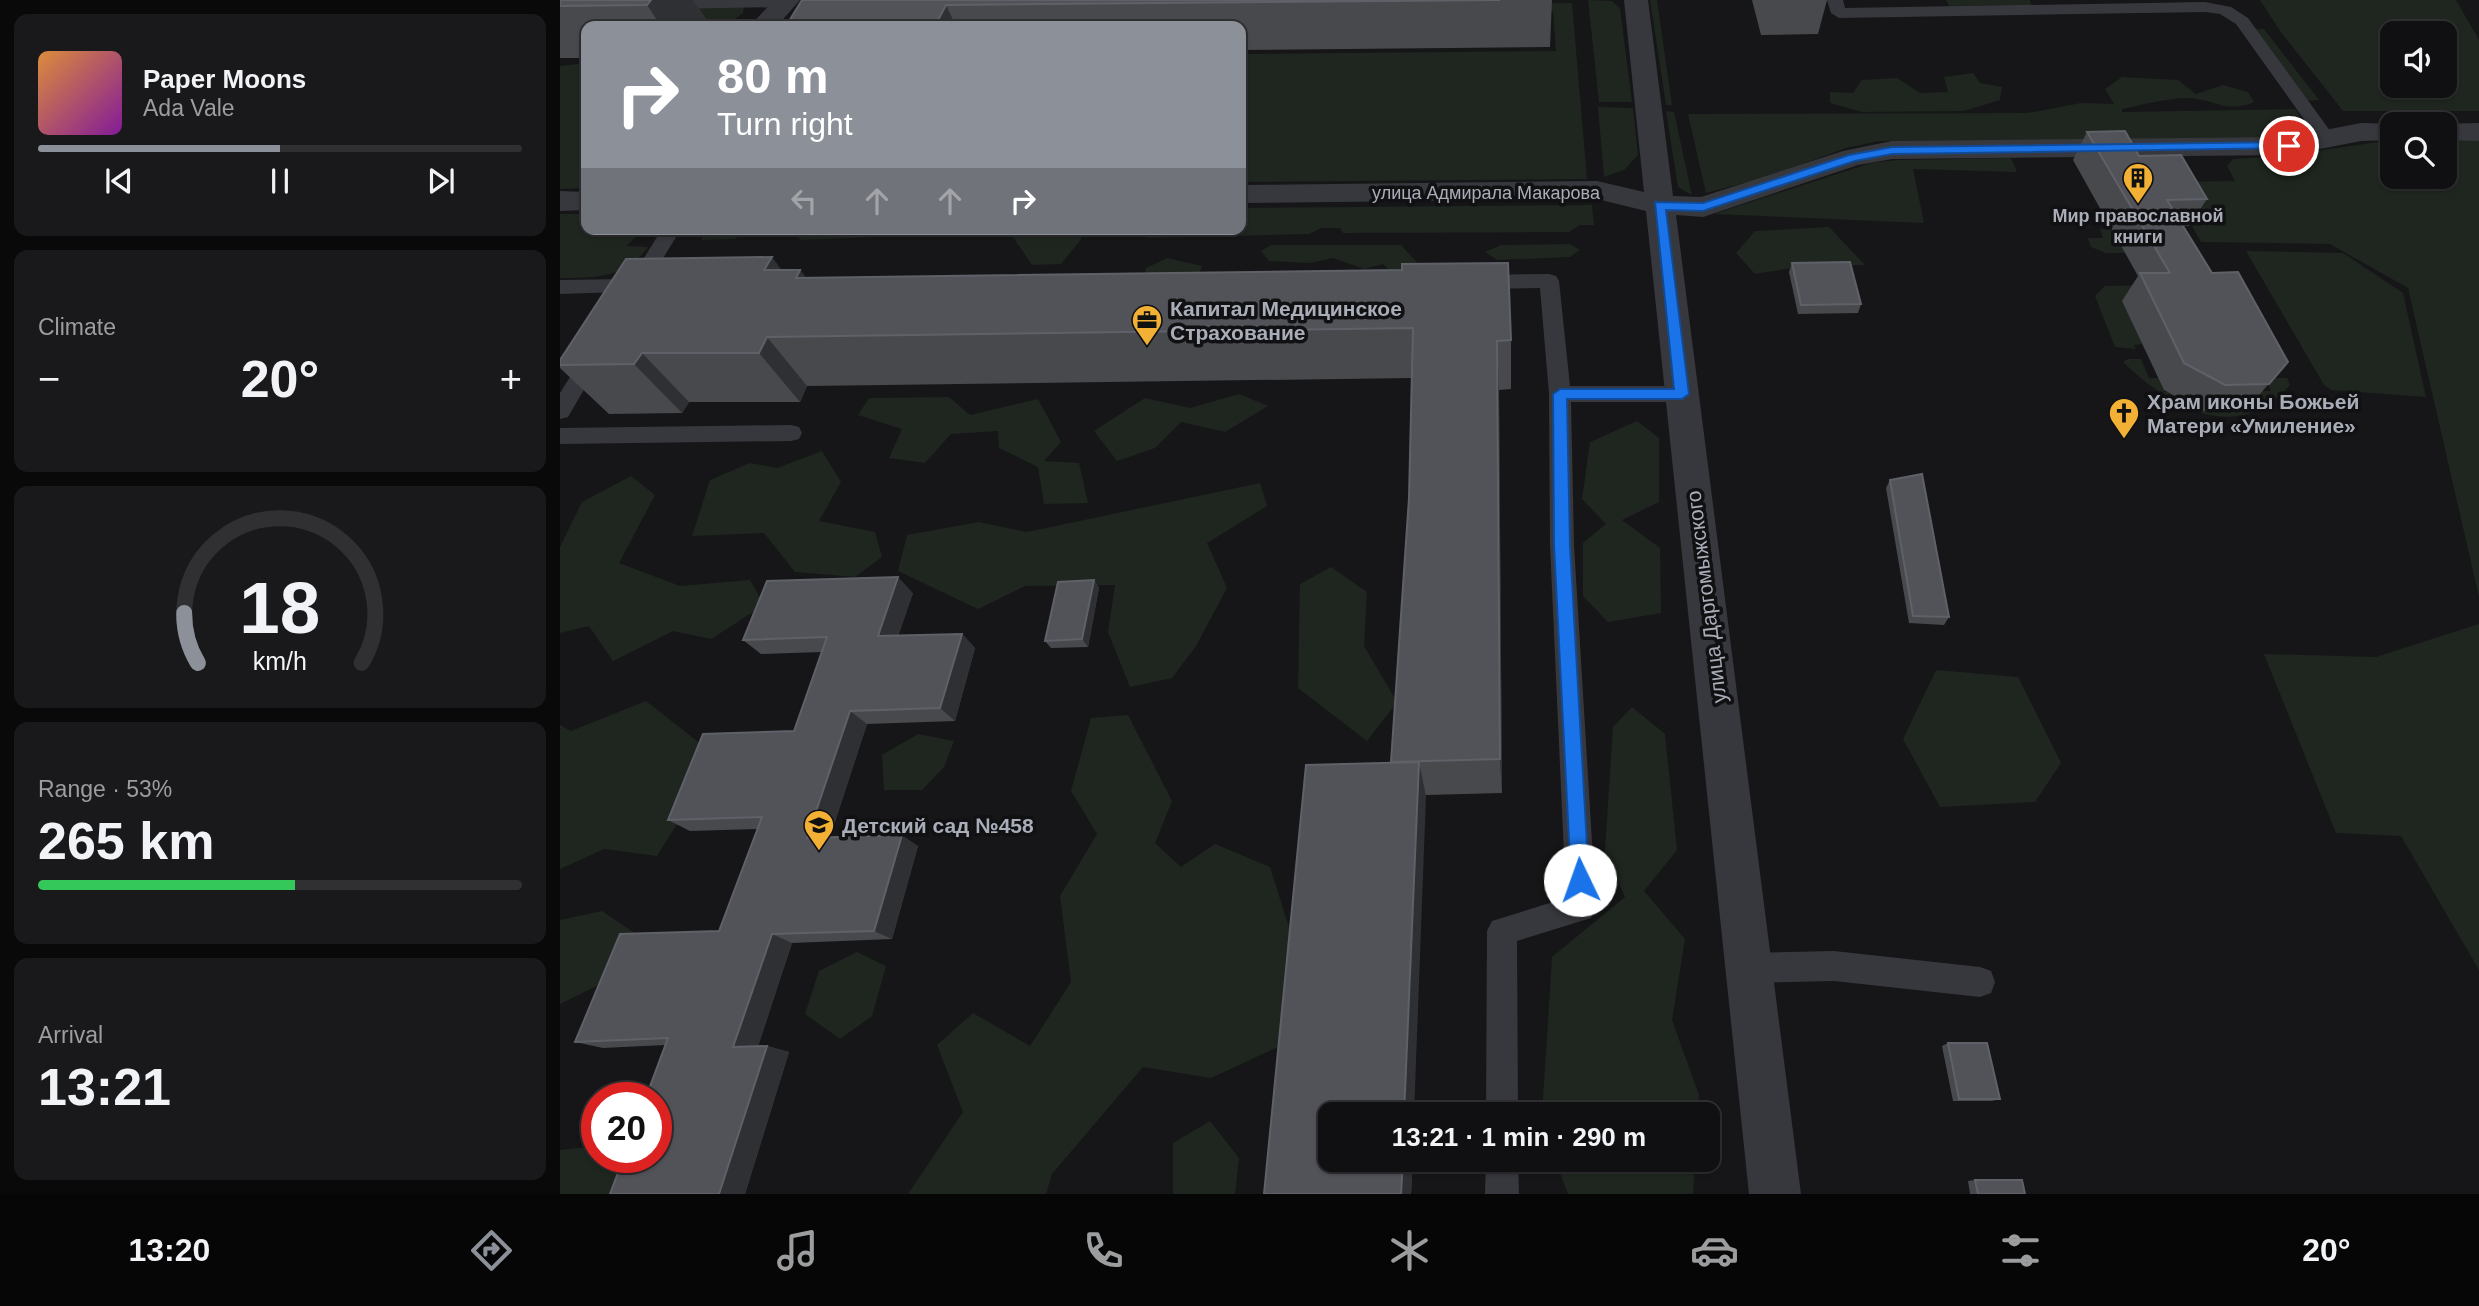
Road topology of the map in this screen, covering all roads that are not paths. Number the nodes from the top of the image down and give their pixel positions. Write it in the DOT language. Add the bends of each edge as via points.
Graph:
graph roads {
  1 [pos="1636,0"];
  2 [pos="1835,0"];
  3 [pos="787,1"];
  4 [pos="653,4"];
  5 [pos="768,21"];
  6 [pos="2380,132"];
  7 [pos="2457,132"];
  8 [pos="2479,132"];
  9 [pos="2327,139"];
  10 [pos="1246,194"];
  11 [pos="560,201"];
  12 [pos="581,201"];
  13 [pos="1659,205"];
  14 [pos="668,235"];
  15 [pos="1455,282"];
  16 [pos="636,286"];
  17 [pos="663,286"];
  18 [pos="560,288"];
  19 [pos="623,309"];
  20 [pos="602,343"];
  21 [pos="1560,394"];
  22 [pos="1682,394"];
  23 [pos="560,411"];
  24 [pos="791,433"];
  25 [pos="560,436"];
  26 [pos="1751,968"];
  27 [pos="1980,982"];
  28 [pos="1502,1102"];
  29 [pos="1502,1172"];
  30 [pos="1502,1194"];
  31 [pos="1775,1194"];
  1 -- 13 [label="street, улица Даргомыжского"];
  2 -- 9 [label="lane" via="1839,13 2205,6 2225,10 2242,20"];
  3 -- 4 [label="lane"];
  3 -- 5 [label="street"];
  6 -- 9 [label="street, улица Адмирала Макарова"];
  7 -- 8 [label="street"];
  9 -- 13 [label="street, улица Адмирала Макарова" via="2289,146 1892,150 1853,157 1703,207"];
  10 -- 13 [label="street, улица Адмирала Макарова" via="1597,190"];
  11 -- 12 [label="street"];
  13 -- 22 [label="street, улица Даргомыжского"];
  14 -- 16 [label="lane"];
  15 -- 21 [label="lane" via="1549,281"];
  16 -- 17 [label="lane"];
  16 -- 18 [label="lane"];
  16 -- 19 [label="lane"];
  20 -- 23 [label="lane"];
  21 -- 22 [label="lane"];
  21 -- 28 [label="lane" via="1562,545 1581,908 1502,930"];
  22 -- 26 [label="street, улица Даргомыжского"];
  24 -- 25 [label="lane"];
  26 -- 27 [label="lane" via="1834,966"];
  26 -- 31 [label="street, улица Даргомыжского"];
  29 -- 30 [label="lane"];
}
